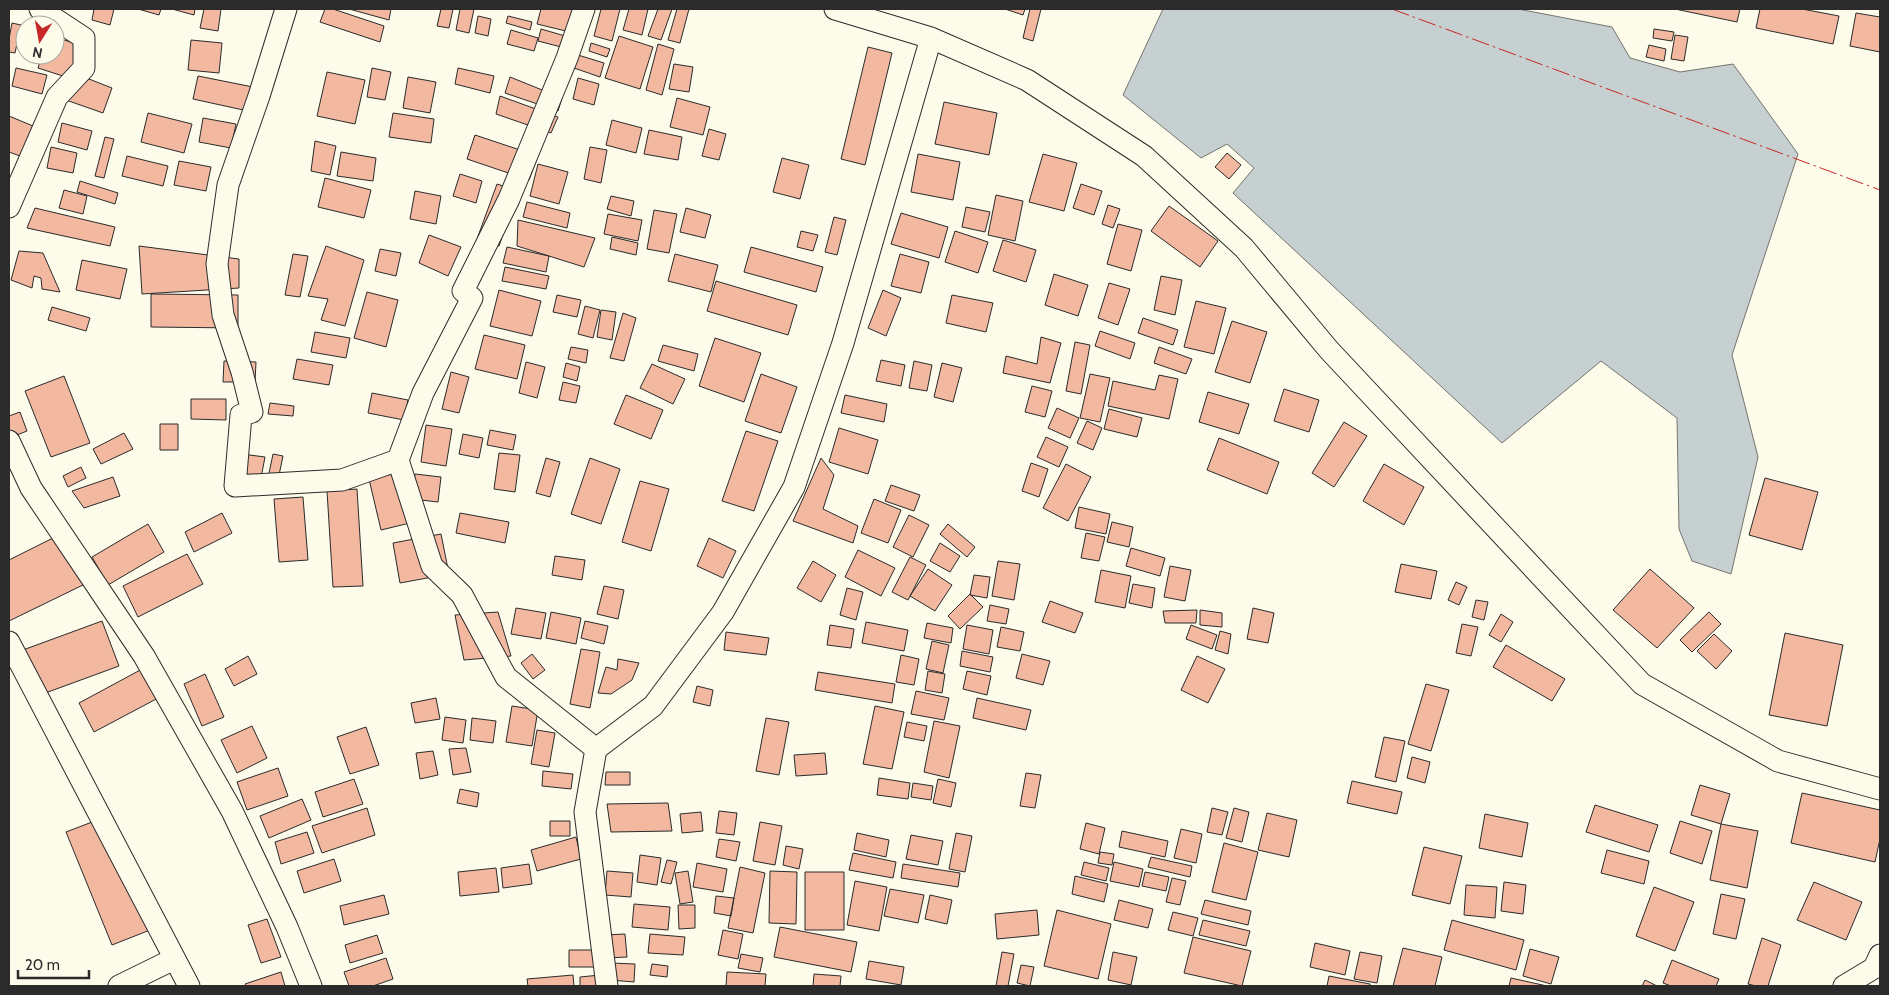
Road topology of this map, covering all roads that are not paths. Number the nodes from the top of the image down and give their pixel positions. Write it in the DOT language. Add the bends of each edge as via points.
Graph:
graph roads {
  1 [pos="40,9"];
  2 [pos="286,9"];
  3 [pos="584,9"];
  4 [pos="834,9"];
  5 [pos="931,38"];
  6 [pos="9,207"];
  7 [pos="9,441"];
  8 [pos="398,460"];
  9 [pos="9,642"];
  10 [pos="596,749"];
  11 [pos="1880,789"];
  12 [pos="1880,955"];
  13 [pos="174,959"];
  14 [pos="119,986"];
  15 [pos="189,986"];
  16 [pos="311,986"];
  17 [pos="607,986"];
  18 [pos="1844,986"];
  1 -- 6 [label="street" via="84,38 84,68 56,97"];
  2 -- 8 [label="street" via="228,185 216,264 223,315 252,412 240,414 236,486 342,480"];
  3 -- 8 [label="street" via="509,199 463,291 472,298 423,393"];
  4 -- 5 [label="street"];
  5 -- 10 [label="street" via="843,343 794,486 723,612 653,706"];
  5 -- 11 [label="street" via="1027,80 1144,156 1244,248 1329,350 1642,684 1778,760"];
  7 -- 16 [label="street" via="31,488 144,656 232,811 288,927"];
  8 -- 10 [label="street" via="432,566 462,595 506,677"];
  9 -- 13 [label="street"];
  10 -- 17 [label="street" via="585,812"];
  12 -- 18 [label="street" via="1874,968"];
  13 -- 14 [label="street"];
  13 -- 15 [label="street"];
}
